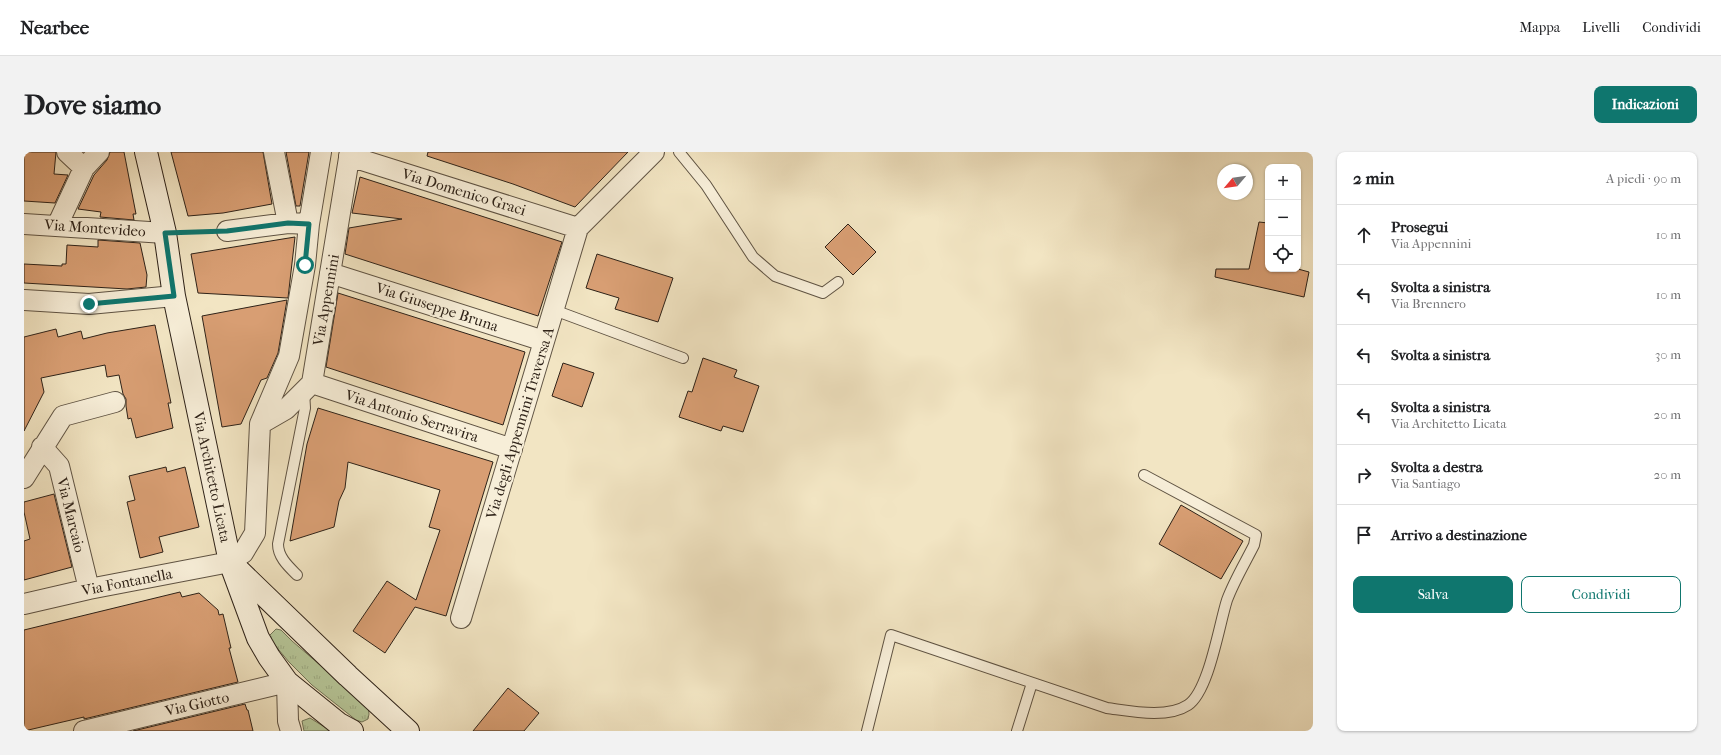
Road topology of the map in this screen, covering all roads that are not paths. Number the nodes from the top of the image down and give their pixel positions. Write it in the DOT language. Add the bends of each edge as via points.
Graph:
graph roads {
  1 [pos="67,152"];
  2 [pos="99,152"];
  3 [pos="146,152"];
  4 [pos="274,152"];
  5 [pos="321,152"];
  6 [pos="654,152"];
  7 [pos="679,152"];
  8 [pos="350,154"];
  9 [pos="84,168"];
  10 [pos="288,223"];
  11 [pos="24,224"];
  12 [pos="309,224"];
  13 [pos="57,226"];
  14 [pos="578,228"];
  15 [pos="227,231"];
  16 [pos="165,233"];
  17 [pos="330,273"];
  18 [pos="838,282"];
  19 [pos="174,296"];
  20 [pos="24,300"];
  21 [pos="554,310"];
  22 [pos="544,341"];
  23 [pos="683,358"];
  24 [pos="308,387"];
  25 [pos="115,402"];
  26 [pos="260,424"];
  27 [pos="42,446"];
  28 [pos="512,448"];
  29 [pos="1144,475"];
  30 [pos="24,478"];
  31 [pos="230,562"];
  32 [pos="296,575"];
  33 [pos="89,589"];
  34 [pos="24,604"];
  35 [pos="461,618"];
  36 [pos="287,682"];
  37 [pos="1032,683"];
  38 [pos="84,731"];
  39 [pos="291,731"];
  40 [pos="352,731"];
  41 [pos="408,731"];
  42 [pos="867,731"];
  43 [pos="1017,731"];
  1 -- 9 [label="street"];
  2 -- 9 [label="street"];
  3 -- 16 [label="street, Via Architetto Licata"];
  4 -- 10 [label="street"];
  5 -- 12 [label="street, Via Appennini"];
  6 -- 14 [label="street"];
  7 -- 18 [label="lane" via="706,185 753,257 775,276 823,293"];
  8 -- 14 [label="street, Via Domenico Graci"];
  8 -- 17 [label="street, Via Appennini"];
  9 -- 13 [label="street"];
  10 -- 12 [label="street"];
  10 -- 15 [label="street"];
  11 -- 13 [label="street, Via Montevideo"];
  12 -- 26 [label="street, Via Appennini" via="305,265 288,356"];
  13 -- 16 [label="street, Via Montevideo"];
  14 -- 21 [label="street, Via degli Appennini Traversa A"];
  16 -- 19 [label="street, Via Architetto Licata"];
  17 -- 22 [label="street, Via Giuseppe Bruna"];
  17 -- 24 [label="street, Via Appennini"];
  19 -- 20 [label="street" via="89,304"];
  19 -- 31 [label="street, Via Architetto Licata"];
  21 -- 22 [label="street, Via degli Appennini Traversa A"];
  21 -- 23 [label="lane"];
  22 -- 28 [label="street, Via degli Appennini Traversa A"];
  24 -- 26 [label="street" via="286,409"];
  24 -- 28 [label="street, Via Antonio Serravira"];
  24 -- 32 [label="lane" via="278,544 282,558"];
  25 -- 27 [label="street" via="63,416"];
  26 -- 31 [label="street, Via Appennini" via="255,533 243,553"];
  27 -- 30 [label="street"];
  27 -- 33 [label="street, Via Marcaio" via="59,466"];
  28 -- 35 [label="street, Via degli Appennini Traversa A"];
  29 -- 37 [label="lane" via="1256,535 1254,545 1228,599 1202,688 1189,705 1174,711 1140,712 1107,708"];
  31 -- 33 [label="street, Via Fontanella"];
  31 -- 36 [label="street" via="258,638"];
  31 -- 41 [label="street, Via Architetto Licata"];
  33 -- 34 [label="street, Via Fontanella"];
  36 -- 38 [label="street, Via Giotto"];
  36 -- 39 [label="street" via="288,721"];
  36 -- 40 [label="street" via="339,724"];
  37 -- 42 [label="lane" via="891,635"];
  37 -- 43 [label="lane"];
}
